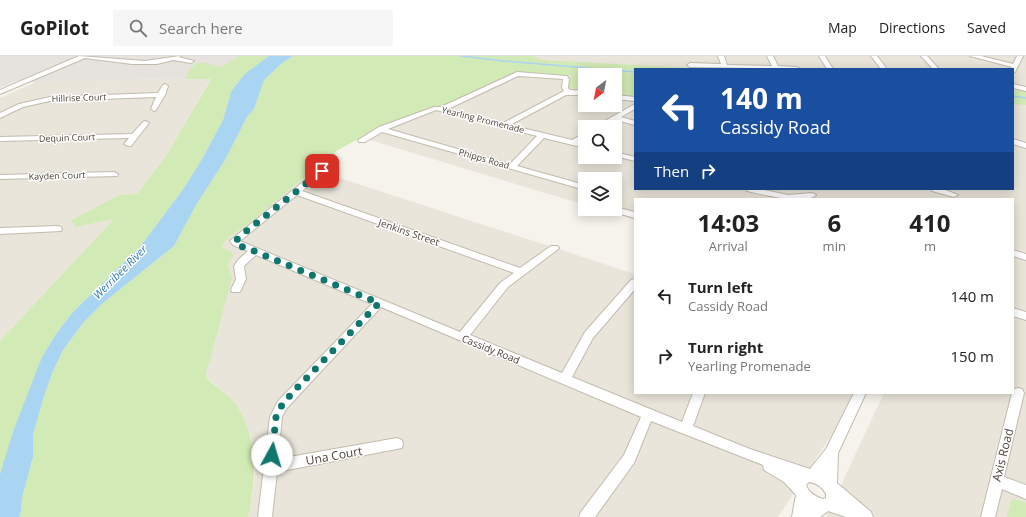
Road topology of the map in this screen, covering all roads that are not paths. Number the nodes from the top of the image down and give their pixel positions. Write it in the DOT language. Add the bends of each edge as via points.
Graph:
graph roads {
  1 [pos="85,56"];
  2 [pos="721,56"];
  3 [pos="770,56"];
  4 [pos="822,56"];
  5 [pos="874,56"];
  6 [pos="924,56"];
  7 [pos="973,56"];
  8 [pos="1020,56"];
  9 [pos="175,57"];
  10 [pos="191,61"];
  11 [pos="690,65"];
  12 [pos="724,66"];
  13 [pos="699,67"];
  14 [pos="776,68"];
  15 [pos="829,68"];
  16 [pos="883,68"];
  17 [pos="935,68"];
  18 [pos="1014,68"];
  19 [pos="165,86"];
  20 [pos="1014,86"];
  21 [pos="1026,89"];
  22 [pos="0,92"];
  23 [pos="568,92"];
  24 [pos="578,93"];
  25 [pos="162,95"];
  26 [pos="622,98"];
  27 [pos="634,99"];
  28 [pos="634,107"];
  29 [pos="154,109"];
  30 [pos="442,109"];
  31 [pos="0,116"];
  32 [pos="616,117"];
  33 [pos="611,120"];
  34 [pos="145,123"];
  35 [pos="634,123"];
  36 [pos="504,125"];
  37 [pos="382,129"];
  38 [pos="542,135"];
  39 [pos="135,136"];
  40 [pos="0,140"];
  41 [pos="362,140"];
  42 [pos="578,140"];
  43 [pos="1014,142"];
  44 [pos="573,143"];
  45 [pos="128,144"];
  46 [pos="578,144"];
  47 [pos="1026,146"];
  48 [pos="622,156"];
  49 [pos="634,159"];
  50 [pos="512,167"];
  51 [pos="322,171"];
  52 [pos="114,174"];
  53 [pos="0,177"];
  54 [pos="578,186"];
  55 [pos="754,190"];
  56 [pos="939,190"];
  57 [pos="296,192"];
  58 [pos="812,194"];
  59 [pos="955,194"];
  60 [pos="788,198"];
  61 [pos="788,198"];
  62 [pos="622,211"];
  63 [pos="634,215"];
  64 [pos="58,229"];
  65 [pos="0,231"];
  66 [pos="554,248"];
  67 [pos="254,251"];
  68 [pos="1014,253"];
  69 [pos="1026,257"];
  70 [pos="522,272"];
  71 [pos="634,283"];
  72 [pos="236,290"];
  73 [pos="379,303"];
  74 [pos="1014,312"];
  75 [pos="1026,316"];
  76 [pos="462,337"];
  77 [pos="565,380"];
  78 [pos="1019,393"];
  79 [pos="699,394"];
  80 [pos="860,394"];
  81 [pos="648,414"];
  82 [pos="686,429"];
  83 [pos="397,444"];
  84 [pos="831,453"];
  85 [pos="748,454"];
  86 [pos="270,467"];
  87 [pos="812,476"];
  88 [pos="996,480"];
  89 [pos="831,487"];
  90 [pos="802,492"];
  91 [pos="1026,492"];
  92 [pos="826,505"];
  93 [pos="265,517"];
  94 [pos="586,517"];
  95 [pos="799,517"];
  96 [pos="808,517"];
  97 [pos="859,517"];
  98 [pos="866,517"];
  99 [pos="988,517"];
  1 -- 9 [label="street" via="120,62 161,61"];
  1 -- 22 [label="street"];
  2 -- 12 [label="street"];
  3 -- 14 [label="street"];
  4 -- 15 [label="street"];
  5 -- 16 [label="street"];
  6 -- 17 [label="street"];
  7 -- 18 [label="street"];
  8 -- 18 [label="street"];
  9 -- 10 [label="street"];
  11 -- 13 [label="street"];
  12 -- 13 [label="street"];
  12 -- 14 [label="street"];
  19 -- 25 [label="street"];
  20 -- 21 [label="street"];
  23 -- 24 [label="street"];
  23 -- 30 [label="street" via="565,88 565,77 519,74"];
  23 -- 36 [label="street"];
  25 -- 29 [label="street"];
  25 -- 31 [label="street, Hillrise Court" via="50,99 21,106"];
  26 -- 27 [label="street"];
  28 -- 32 [label="street"];
  30 -- 36 [label="street, Yearling Promenade"];
  30 -- 37 [label="street, Yearling Promenade" via="430,109"];
  32 -- 33 [label="street"];
  32 -- 35 [label="street"];
  34 -- 39 [label="street"];
  36 -- 38 [label="street, Yearling Promenade"];
  37 -- 41 [label="street, Yearling Promenade"];
  37 -- 50 [label="street, Phipps Road"];
  38 -- 44 [label="street, Yearling Promenade"];
  38 -- 50 [label="street"];
  39 -- 40 [label="street, Dequin Court"];
  39 -- 45 [label="street"];
  42 -- 44 [label="street"];
  43 -- 47 [label="street"];
  44 -- 46 [label="street, Yearling Promenade"];
  48 -- 49 [label="street"];
  50 -- 54 [label="street, Phipps Road"];
  51 -- 57 [label="street"];
  52 -- 53 [label="street, Kayden Court"];
  55 -- 60 [label="street"];
  56 -- 59 [label="street"];
  57 -- 67 [label="street, Cassidy Road" via="235,242"];
  57 -- 70 [label="street, Jenkins Street"];
  58 -- 61 [label="street"];
  62 -- 63 [label="street"];
  64 -- 65 [label="street"];
  66 -- 70 [label="street"];
  67 -- 72 [label="street" via="239,266 241,279"];
  67 -- 73 [label="street, Cassidy Road"];
  68 -- 69 [label="street"];
  70 -- 76 [label="street" via="504,285"];
  71 -- 77 [label="street" via="589,335"];
  73 -- 76 [label="street, Cassidy Road"];
  73 -- 86 [label="street" via="282,405 276,417"];
  74 -- 75 [label="street"];
  76 -- 77 [label="street, Cassidy Road"];
  77 -- 81 [label="street, Cassidy Road"];
  78 -- 88 [label="street, Axis Road"];
  79 -- 82 [label="street"];
  80 -- 84 [label="street"];
  81 -- 82 [label="street, Cassidy Road"];
  81 -- 94 [label="street" via="629,458"];
  82 -- 85 [label="street, Cassidy Road"];
  83 -- 86 [label="street, Una Court"];
  84 -- 87 [label="street"];
  84 -- 89 [label="street"];
  85 -- 87 [label="street, Cassidy Road"];
  85 -- 90 [label="street, Cassidy Road" via="787,476"];
  86 -- 93 [label="street"];
  87 -- 89 [label="street" via="822,479"];
  87 -- 90 [label="street" via="801,481"];
  88 -- 91 [label="street"];
  88 -- 99 [label="street, Axis Road"];
  89 -- 92 [label="street" via="834,497"];
  89 -- 98 [label="street"];
  90 -- 92 [label="street" via="812,503"];
  90 -- 95 [label="street"];
  92 -- 96 [label="street"];
  92 -- 97 [label="street" via="846,509"];
}
